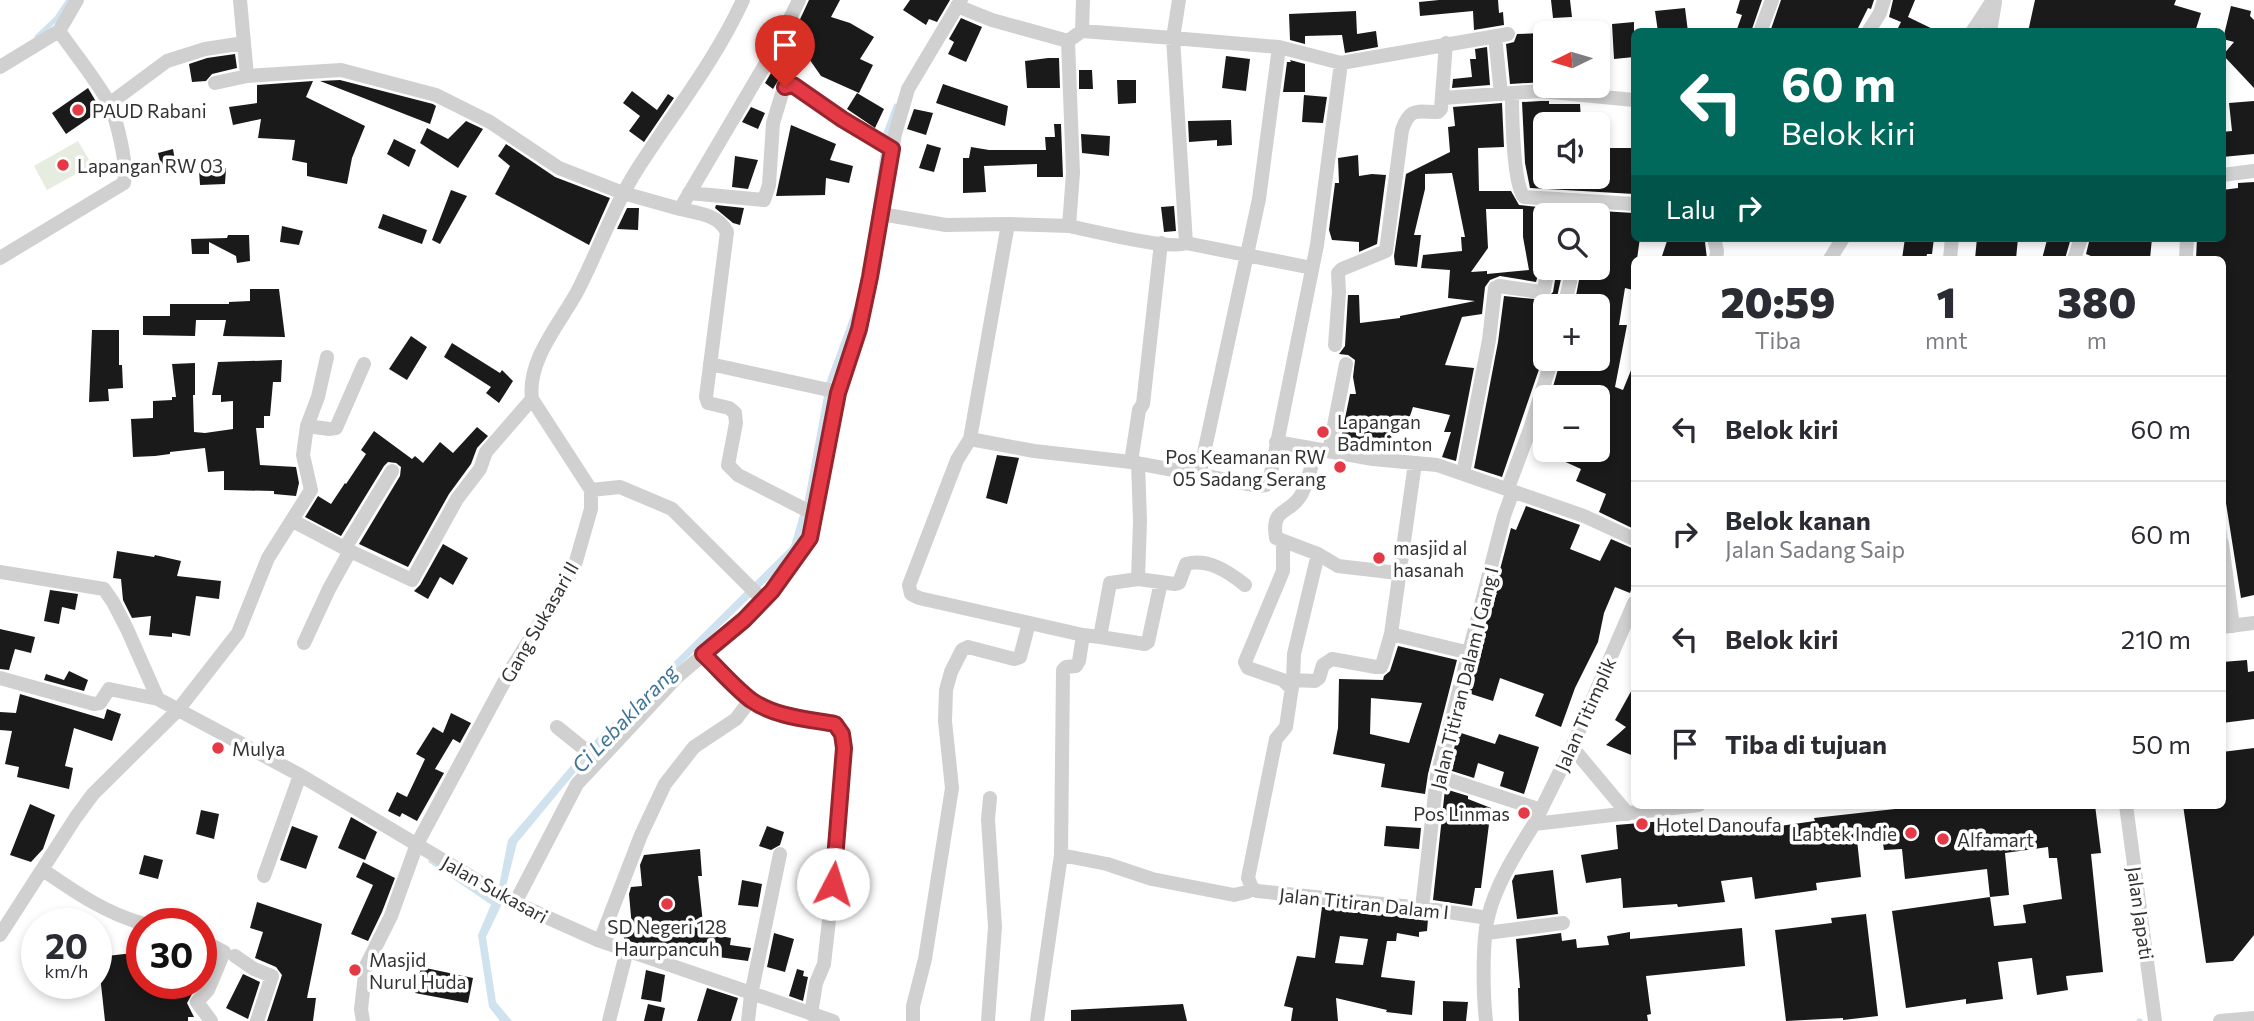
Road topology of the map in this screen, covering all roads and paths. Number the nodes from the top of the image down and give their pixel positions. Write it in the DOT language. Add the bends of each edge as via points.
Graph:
graph roads {
  1 [pos="76,0"];
  2 [pos="240,0"];
  3 [pos="743,0"];
  4 [pos="799,0"];
  5 [pos="1083,0"];
  6 [pos="1179,0"];
  7 [pos="1772,0"];
  8 [pos="1884,0"];
  9 [pos="1994,0"];
  10 [pos="959,3"];
  11 [pos="1762,28"];
  12 [pos="1871,28"];
  13 [pos="1975,28"];
  14 [pos="1990,28"];
  15 [pos="59,31"];
  16 [pos="1082,31"];
  17 [pos="1173,38"];
  18 [pos="1068,41"];
  19 [pos="244,43"];
  20 [pos="1446,43"];
  21 [pos="1279,47"];
  22 [pos="1341,63"];
  23 [pos="0,66"];
  24 [pos="247,76"];
  25 [pos="215,83"];
  26 [pos="1506,93"];
  27 [pos="1443,98"];
  28 [pos="1631,100"];
  29 [pos="110,104"];
  30 [pos="887,146"];
  31 [pos="2254,172"];
  32 [pos="2226,174"];
  33 [pos="689,192"];
  34 [pos="623,193"];
  35 [pos="1559,199"];
  36 [pos="1558,203"];
  37 [pos="1631,204"];
  38 [pos="680,209"];
  39 [pos="881,214"];
  40 [pos="1008,224"];
  41 [pos="1069,226"];
  42 [pos="1161,243"];
  43 [pos="1186,243"];
  44 [pos="0,258"];
  45 [pos="1312,268"];
  46 [pos="1546,280"];
  47 [pos="1570,282"];
  48 [pos="1566,294"];
  49 [pos="1335,345"];
  50 [pos="327,357"];
  51 [pos="364,364"];
  52 [pos="710,364"];
  53 [pos="1346,364"];
  54 [pos="1548,371"];
  55 [pos="831,391"];
  56 [pos="532,399"];
  57 [pos="307,426"];
  58 [pos="970,439"];
  59 [pos="1276,442"];
  60 [pos="1323,450"];
  61 [pos="1134,463"];
  62 [pos="1415,463"];
  63 [pos="393,471"];
  64 [pos="1463,474"];
  65 [pos="1199,476"];
  66 [pos="1511,489"];
  67 [pos="591,490"];
  68 [pos="808,511"];
  69 [pos="293,520"];
  70 [pos="1631,538"];
  71 [pos="1283,542"];
  72 [pos="348,550"];
  73 [pos="1318,554"];
  74 [pos="0,572"];
  75 [pos="1398,573"];
  76 [pos="1138,579"];
  77 [pos="1161,582"];
  78 [pos="1245,585"];
  79 [pos="760,597"];
  80 [pos="2226,599"];
  81 [pos="1631,610"];
  82 [pos="1029,623"];
  83 [pos="2254,623"];
  84 [pos="2228,626"];
  85 [pos="1391,634"];
  86 [pos="1083,635"];
  87 [pos="1100,636"];
  88 [pos="304,643"];
  89 [pos="1471,653"];
  90 [pos="703,654"];
  91 [pos="0,678"];
  92 [pos="1292,685"];
  93 [pos="158,699"];
  94 [pos="751,699"];
  95 [pos="178,710"];
  96 [pos="557,727"];
  97 [pos="1572,747"];
  98 [pos="592,755"];
  99 [pos="300,775"];
  100 [pos="1437,776"];
  101 [pos="990,798"];
  102 [pos="1667,809"];
  103 [pos="2127,809"];
  104 [pos="1541,810"];
  105 [pos="1628,814"];
  106 [pos="1534,824"];
  107 [pos="417,844"];
  108 [pos="780,854"];
  109 [pos="1060,855"];
  110 [pos="43,870"];
  111 [pos="264,876"];
  112 [pos="1250,883"];
  113 [pos="513,902"];
  114 [pos="1422,908"];
  115 [pos="126,918"];
  116 [pos="1563,923"];
  117 [pos="1488,926"];
  118 [pos="0,935"];
  119 [pos="600,941"];
  120 [pos="217,948"];
  121 [pos="627,950"];
  122 [pos="235,956"];
  123 [pos="217,969"];
  124 [pos="751,995"];
  125 [pos="200,999"];
  126 [pos="811,1014"];
  127 [pos="2254,1018"];
  128 [pos="358,1020"];
  129 [pos="211,1021"];
  130 [pos="257,1021"];
  131 [pos="609,1021"];
  132 [pos="748,1021"];
  133 [pos="833,1021"];
  134 [pos="913,1021"];
  135 [pos="988,1021"];
  136 [pos="1037,1021"];
  137 [pos="1486,1021"];
  138 [pos="2155,1021"];
  139 [pos="2220,1021"];
  1 -- 15 [label="street"];
  2 -- 19 [label="street"];
  3 -- 34 [label="street" via="705,69"];
  4 -- 33 [label="street"];
  5 -- 16 [label="street"];
  6 -- 17 [label="street"];
  7 -- 11 [label="street"];
  8 -- 12 [label="street"];
  9 -- 13 [label="street"];
  9 -- 14 [label="street"];
  10 -- 18 [label="street" via="992,20"];
  10 -- 30 [label="street" via="908,89"];
  15 -- 23 [label="street"];
  15 -- 29 [label="street"];
  16 -- 17 [label="street"];
  16 -- 18 [label="street"];
  17 -- 21 [label="street"];
  17 -- 43 [label="street"];
  18 -- 41 [label="street" via="1073,173"];
  19 -- 24 [label="street"];
  19 -- 29 [label="street" via="167,61"];
  20 -- 22 [label="street"];
  20 -- 26 [label="street" via="1502,35"];
  20 -- 27 [label="street"];
  21 -- 22 [label="street"];
  21 -- 65 [label="street" via="1257,210"];
  22 -- 45 [label="street"];
  24 -- 25 [label="street"];
  24 -- 34 [label="street" via="341,70 436,95 490,122 559,168"];
  26 -- 27 [label="street"];
  26 -- 28 [label="street" via="1541,91"];
  26 -- 35 [label="street" via="1520,192 1524,197"];
  27 -- 49 [label="street" via="1438,112 1407,115 1386,251 1338,273"];
  29 -- 44 [label="street" via="125,158 124,183"];
  30 -- 33 [label="street" via="789,84 773,123 764,200"];
  30 -- 39 [label="street"];
  31 -- 32 [label="street"];
  33 -- 38 [label="street"];
  34 -- 38 [label="street"];
  34 -- 56 [label="street" via="577,292 537,360 530,386"];
  35 -- 36 [label="street"];
  35 -- 37 [label="street"];
  38 -- 52 [label="street" via="712,216 727,232"];
  39 -- 40 [label="street" via="946,225"];
  39 -- 55 [label="street" via="859,329"];
  40 -- 41 [label="street"];
  40 -- 58 [label="street"];
  41 -- 42 [label="street"];
  42 -- 43 [label="street"];
  42 -- 61 [label="street"];
  43 -- 45 [label="street"];
  45 -- 59 [label="street"];
  46 -- 64 [label="street" via="1541,292 1495,288"];
  47 -- 48 [label="street"];
  50 -- 57 [label="street"];
  51 -- 57 [label="street" via="336,428"];
  52 -- 55 [label="street"];
  52 -- 68 [label="street" via="706,401 735,414 727,466"];
  53 -- 60 [label="street"];
  54 -- 66 [label="street, Jalan Titiran Dalam I Gang I"];
  55 -- 68 [label="street"];
  56 -- 67 [label="street"];
  56 -- 72 [label="street" via="486,452 412,580"];
  57 -- 69 [label="street" via="303,455 311,490"];
  58 -- 61 [label="street"];
  58 -- 82 [label="street" via="957,460 917,562 909,585 911,594"];
  59 -- 60 [label="street"];
  59 -- 65 [label="street" via="1266,485"];
  60 -- 62 [label="street"];
  60 -- 71 [label="street" via="1299,498 1280,512 1275,529 1276,538"];
  61 -- 65 [label="street"];
  61 -- 76 [label="street" via="1140,521"];
  62 -- 64 [label="street"];
  62 -- 75 [label="street"];
  63 -- 72 [label="street"];
  64 -- 66 [label="street"];
  66 -- 70 [label="street"];
  66 -- 89 [label="street, Jalan Titiran Dalam I Gang I"];
  67 -- 79 [label="street" via="620,487 673,509"];
  67 -- 107 [label="street, Gang Sukasari Il" via="591,509 574,568 510,671"];
  68 -- 79 [label="street" via="810,538 772,591"];
  69 -- 72 [label="street"];
  69 -- 95 [label="street" via="268,558 238,633"];
  71 -- 73 [label="street"];
  71 -- 92 [label="street" via="1283,571 1245,663"];
  72 -- 88 [label="street"];
  73 -- 75 [label="street" via="1338,566"];
  73 -- 92 [label="street" via="1294,654"];
  74 -- 93 [label="street" via="104,589"];
  75 -- 85 [label="street"];
  76 -- 77 [label="street"];
  76 -- 87 [label="street" via="1110,583"];
  77 -- 78 [label="street" via="1179,583 1186,564 1200,562 1220,568"];
  77 -- 87 [label="street" via="1148,642"];
  79 -- 90 [label="street" via="744,620"];
  80 -- 84 [label="street"];
  81 -- 97 [label="street, Jalan Titimplik"];
  82 -- 86 [label="street"];
  82 -- 134 [label="street" via="1020,657 968,647 951,672 945,721 952,788"];
  83 -- 84 [label="street"];
  85 -- 89 [label="street"];
  85 -- 92 [label="street" via="1381,667 1332,659 1315,681"];
  86 -- 87 [label="street"];
  86 -- 109 [label="street" via="1076,666 1063,670"];
  89 -- 100 [label="street, Jalan Titiran Dalam I Gang I"];
  90 -- 94 [label="street"];
  90 -- 98 [label="street"];
  91 -- 93 [label="street, Jalan Sukasari" via="94,704 100,703 109,689"];
  92 -- 112 [label="street" via="1286,727 1276,739"];
  93 -- 95 [label="street, Jalan Sukasari"];
  94 -- 119 [label="street" via="736,719 694,747 665,784"];
  94 -- 126 [label="street" via="794,718 835,724 842,734 831,903 824,964"];
  95 -- 99 [label="street, Jalan Sukasari"];
  95 -- 110 [label="street" via="93,794"];
  96 -- 98 [label="street"];
  97 -- 104 [label="street, Jalan Titimplik"];
  97 -- 105 [label="street"];
  98 -- 113 [label="street"];
  99 -- 107 [label="street, Jalan Sukasari"];
  99 -- 111 [label="street"];
  100 -- 104 [label="street"];
  100 -- 114 [label="street, Jalan Titiran Dalam I Gang I"];
  101 -- 135 [label="street" via="995,927"];
  102 -- 105 [label="street"];
  103 -- 138 [label="street, Jalan Japati"];
  104 -- 106 [label="street, Jalan Titimplik"];
  105 -- 106 [label="street"];
  106 -- 117 [label="street, Jalan Titimplik" via="1501,883"];
  107 -- 113 [label="street, Jalan Sukasari"];
  107 -- 128 [label="street, Gang Sukasari Il" via="391,916 366,966"];
  108 -- 124 [label="street"];
  109 -- 112 [label="street, Jalan Titiran Dalam I" via="1234,895 1247,892"];
  109 -- 136 [label="street"];
  110 -- 115 [label="street" via="85,900"];
  110 -- 118 [label="street"];
  112 -- 114 [label="street, Jalan Titiran Dalam I" via="1257,891"];
  113 -- 119 [label="street, Jalan Sukasari"];
  114 -- 117 [label="street, Jalan Titiran Dalam I"];
  116 -- 117 [label="street, Jalan Titiran Dalam I"];
  117 -- 137 [label="street, Jalan Titimplik" via="1483,996"];
  119 -- 121 [label="street, Jalan Sukasari"];
  120 -- 123 [label="street" via="224,952"];
  121 -- 124 [label="street, Jalan Sukasari"];
  121 -- 131 [label="street"];
  122 -- 130 [label="street" via="272,976"];
  124 -- 126 [label="street, Jalan Sukasari"];
  124 -- 132 [label="street"];
  125 -- 129 [label="street" via="197,1002"];
  126 -- 133 [label="street, Jalan Sukasari"];
  127 -- 139 [label="street"];
}
